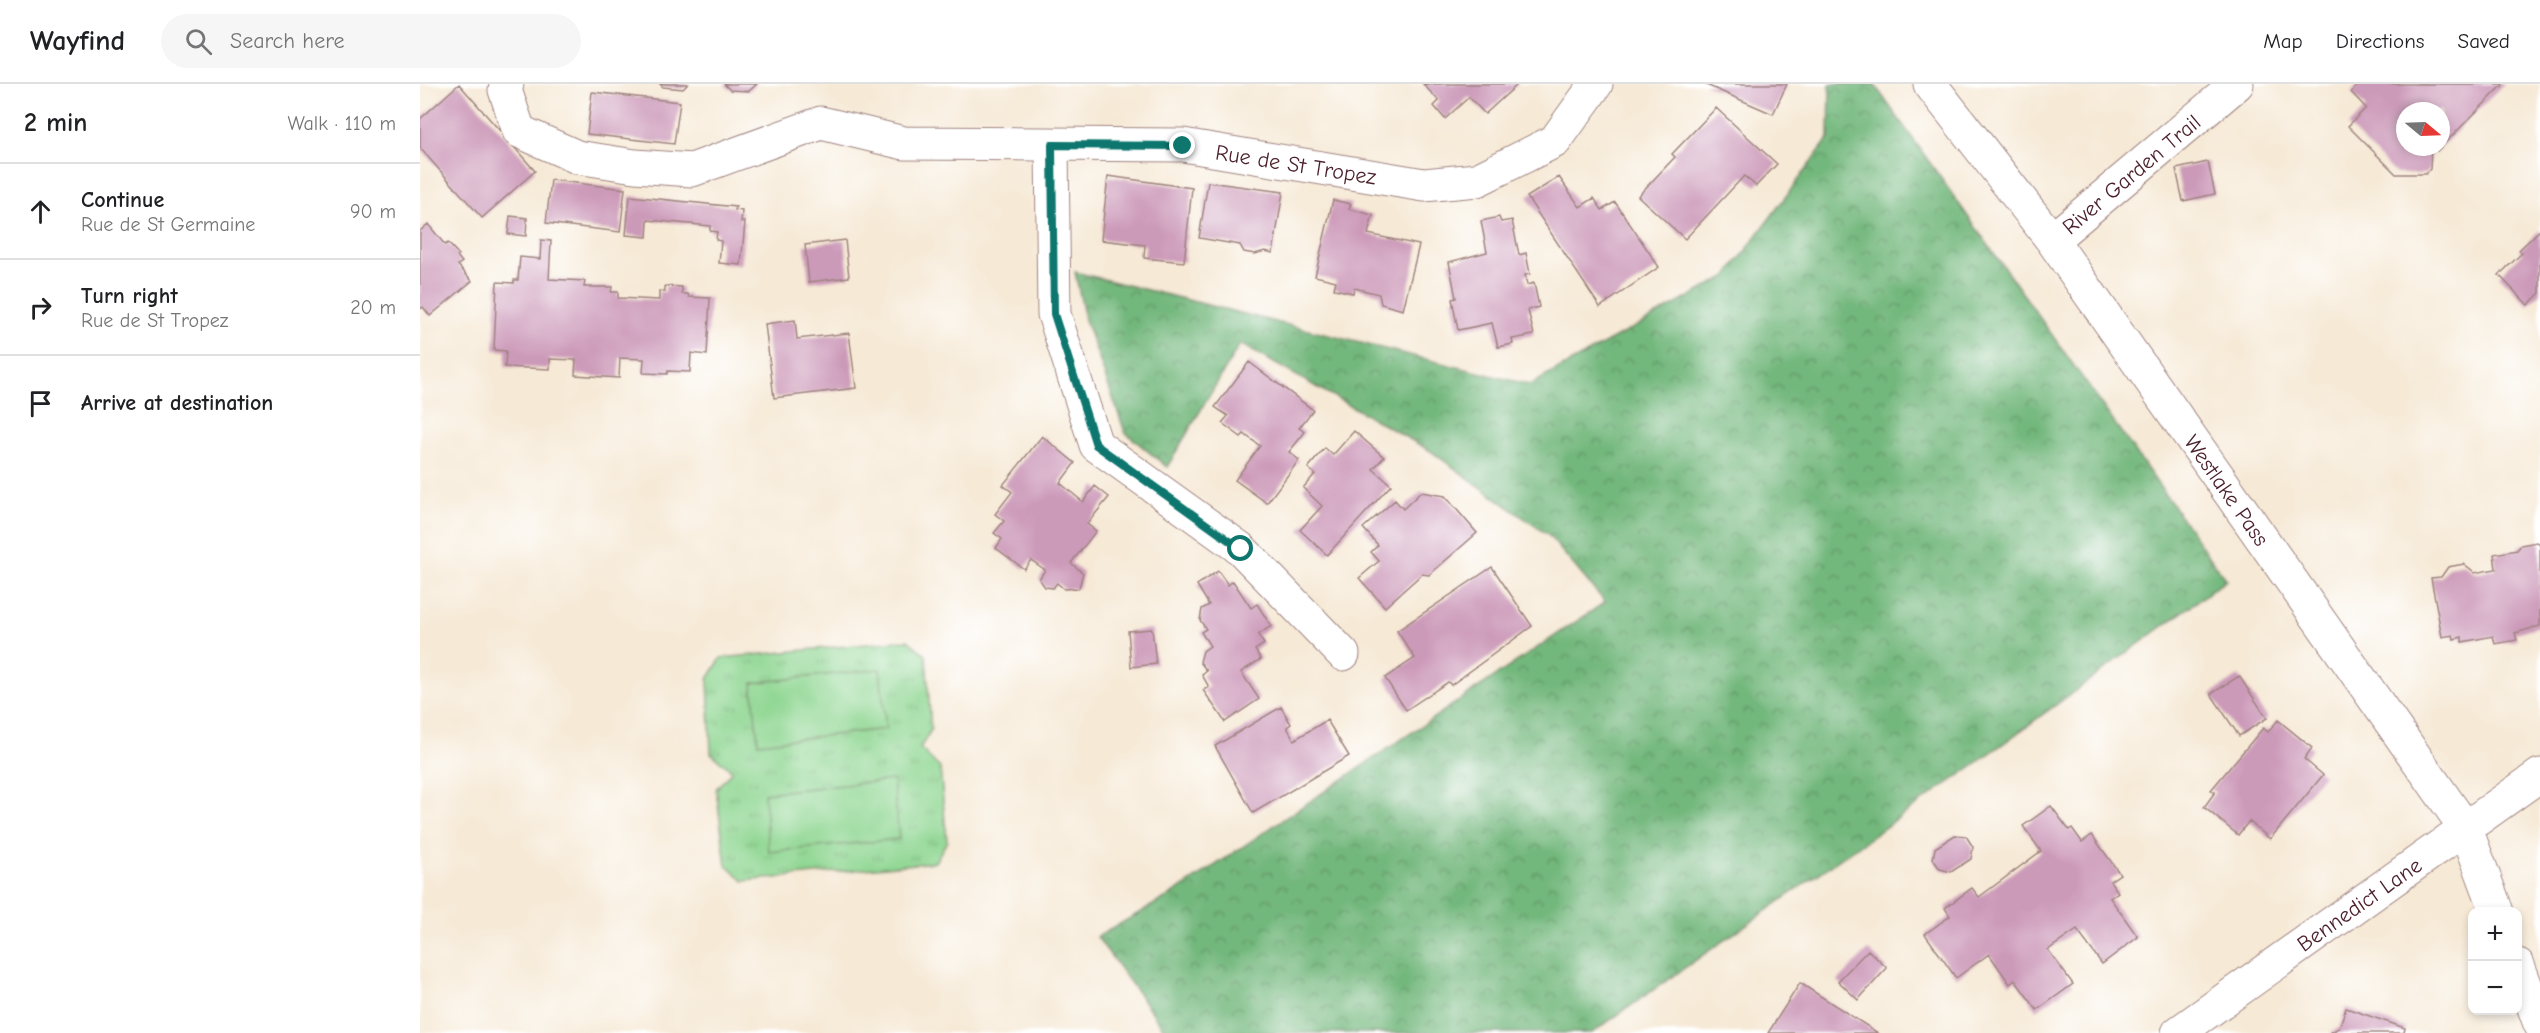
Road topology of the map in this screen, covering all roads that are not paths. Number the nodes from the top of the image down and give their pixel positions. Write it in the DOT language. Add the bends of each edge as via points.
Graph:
graph roads {
  1 [pos="507,84"];
  2 [pos="1596,84"];
  3 [pos="1930,84"];
  4 [pos="2237,84"];
  5 [pos="1052,145"];
  6 [pos="2052,240"];
  7 [pos="1343,654"];
  8 [pos="2540,775"];
  9 [pos="2466,829"];
  10 [pos="2495,907"];
  11 [pos="2522,978"];
  12 [pos="2540,1024"];
  13 [pos="2178,1033"];
  1 -- 5 [label="street, Rue de St Tropez" via="505,90 519,131 577,157 635,166 692,170 821,123 904,144"];
  2 -- 5 [label="street, Rue de St Tropez" via="1555,141 1477,180 1424,185 1183,146"];
  3 -- 6 [label="street, Westlake Pass"];
  4 -- 6 [label="street, River Garden Trail"];
  5 -- 7 [label="street" via="1054,314 1096,445 1241,549"];
  6 -- 9 [label="street, Westlake Pass"];
  8 -- 9 [label="street, Bennedict Lane"];
  9 -- 10 [label="street, Westlake Pass"];
  9 -- 13 [label="street, Bennedict Lane"];
  11 -- 12 [label="street"];
}
